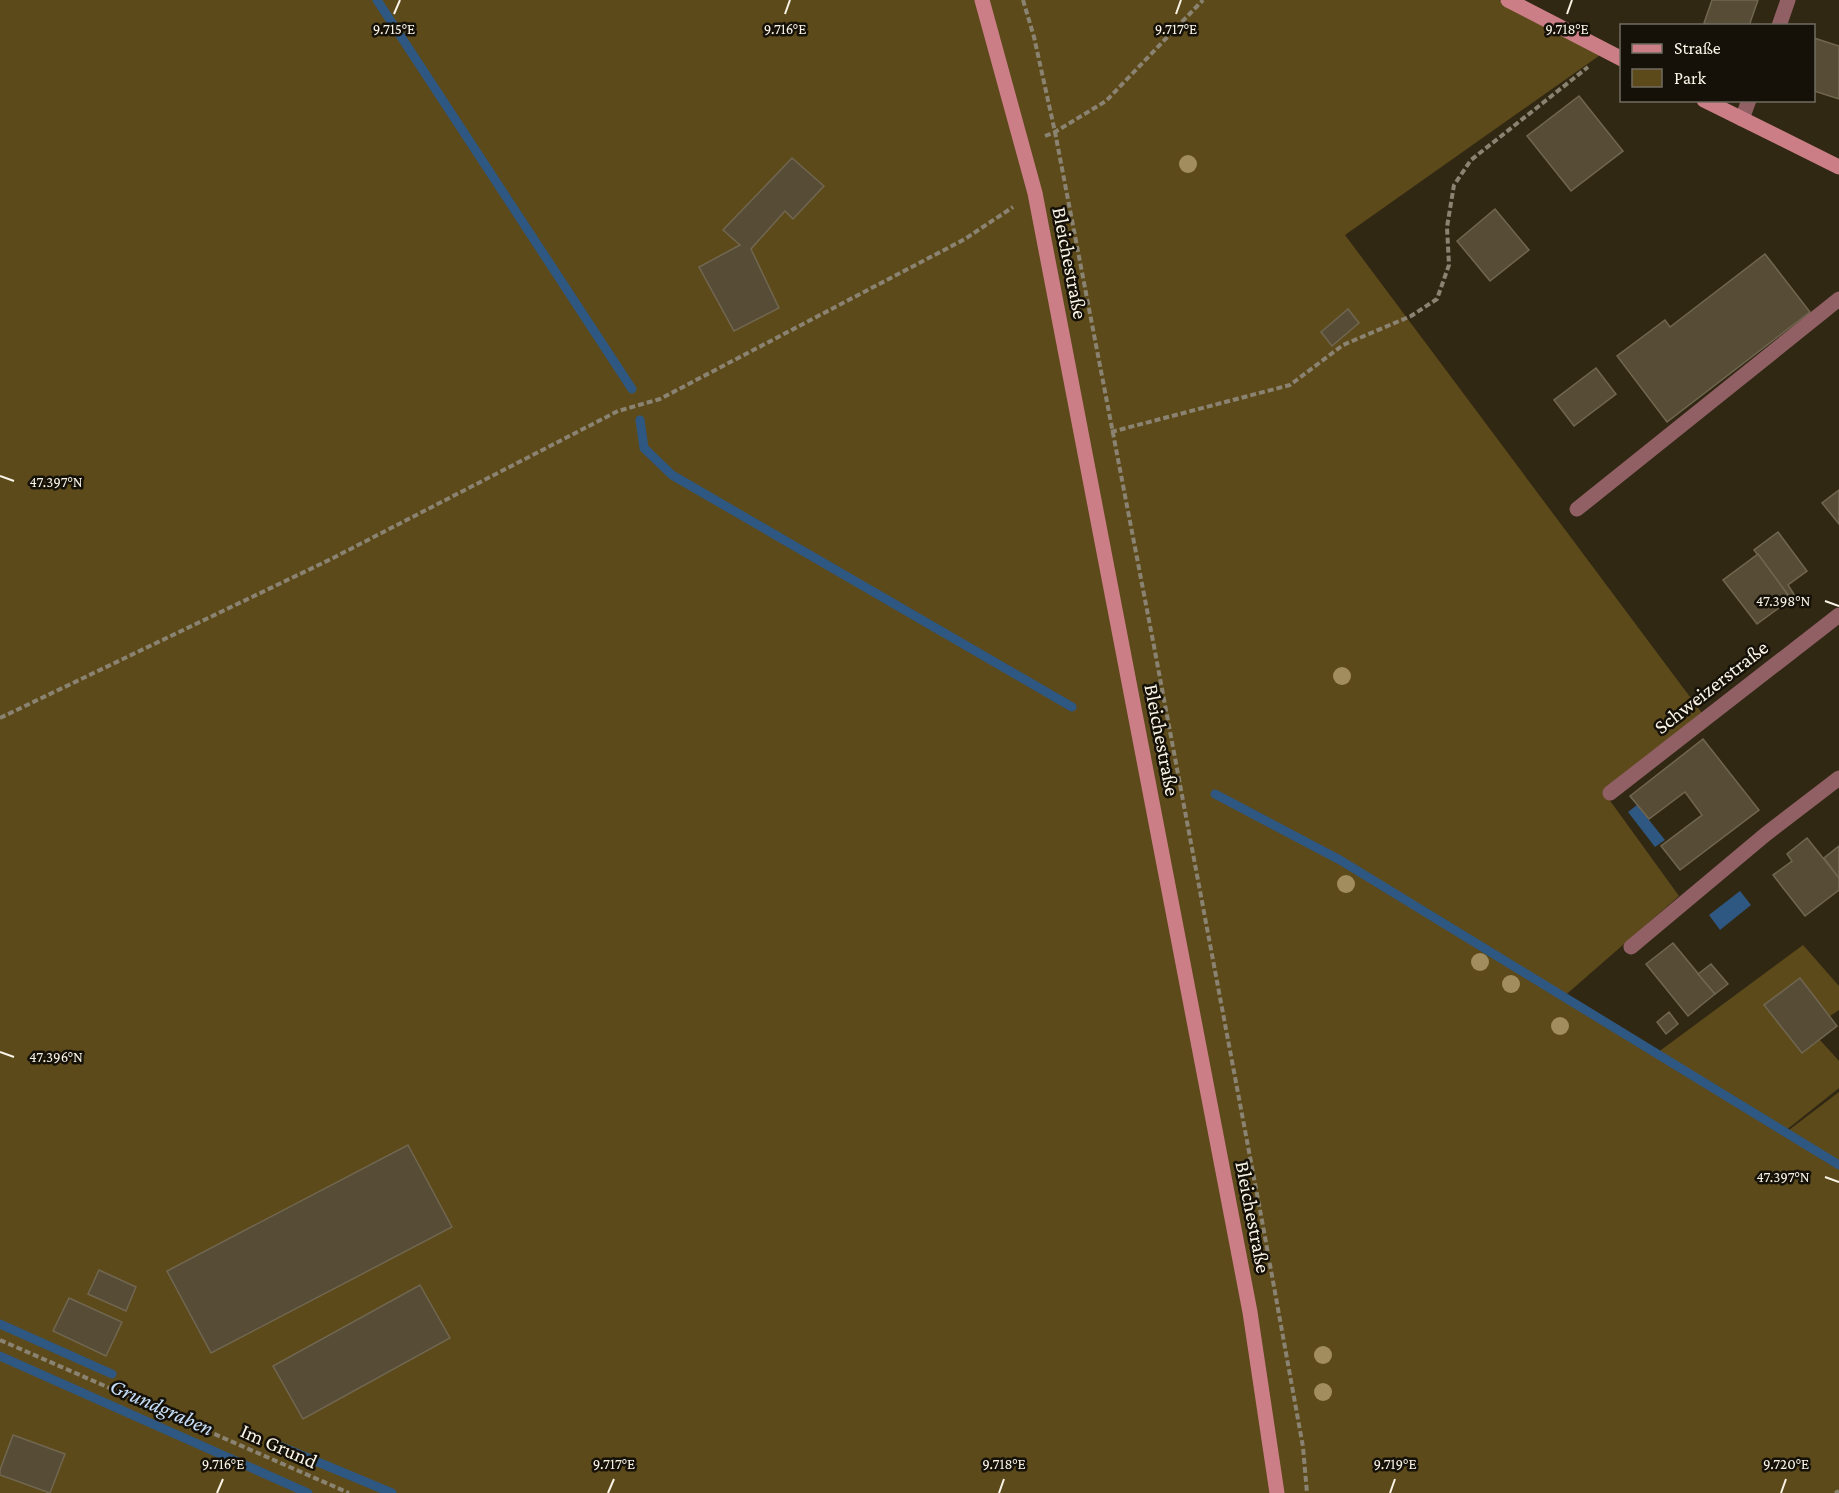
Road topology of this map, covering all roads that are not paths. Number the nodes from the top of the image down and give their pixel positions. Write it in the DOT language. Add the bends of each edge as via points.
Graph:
graph roads {
  1 [pos="982,0"];
  2 [pos="1508,0"];
  3 [pos="1788,0"];
  4 [pos="1780,24"];
  5 [pos="1620,58"];
  6 [pos="1708,102"];
  7 [pos="1748,102"];
  8 [pos="1742,119"];
  9 [pos="1839,167"];
  10 [pos="1839,298"];
  11 [pos="1576,509"];
  12 [pos="1839,615"];
  13 [pos="1839,778"];
  14 [pos="1610,793"];
  15 [pos="1631,947"];
  16 [pos="1277,1493"];
  1 -- 16 [label="main road, Bleichestraße" via="1035,193 1247,1300"];
  2 -- 5 [label="main road"];
  3 -- 4 [label="lane"];
  6 -- 8 [label="main road"];
  7 -- 8 [label="lane"];
  8 -- 9 [label="main road"];
  10 -- 11 [label="lane"];
  12 -- 14 [label="lane, Schweizerstraße"];
  13 -- 15 [label="lane"];
}
